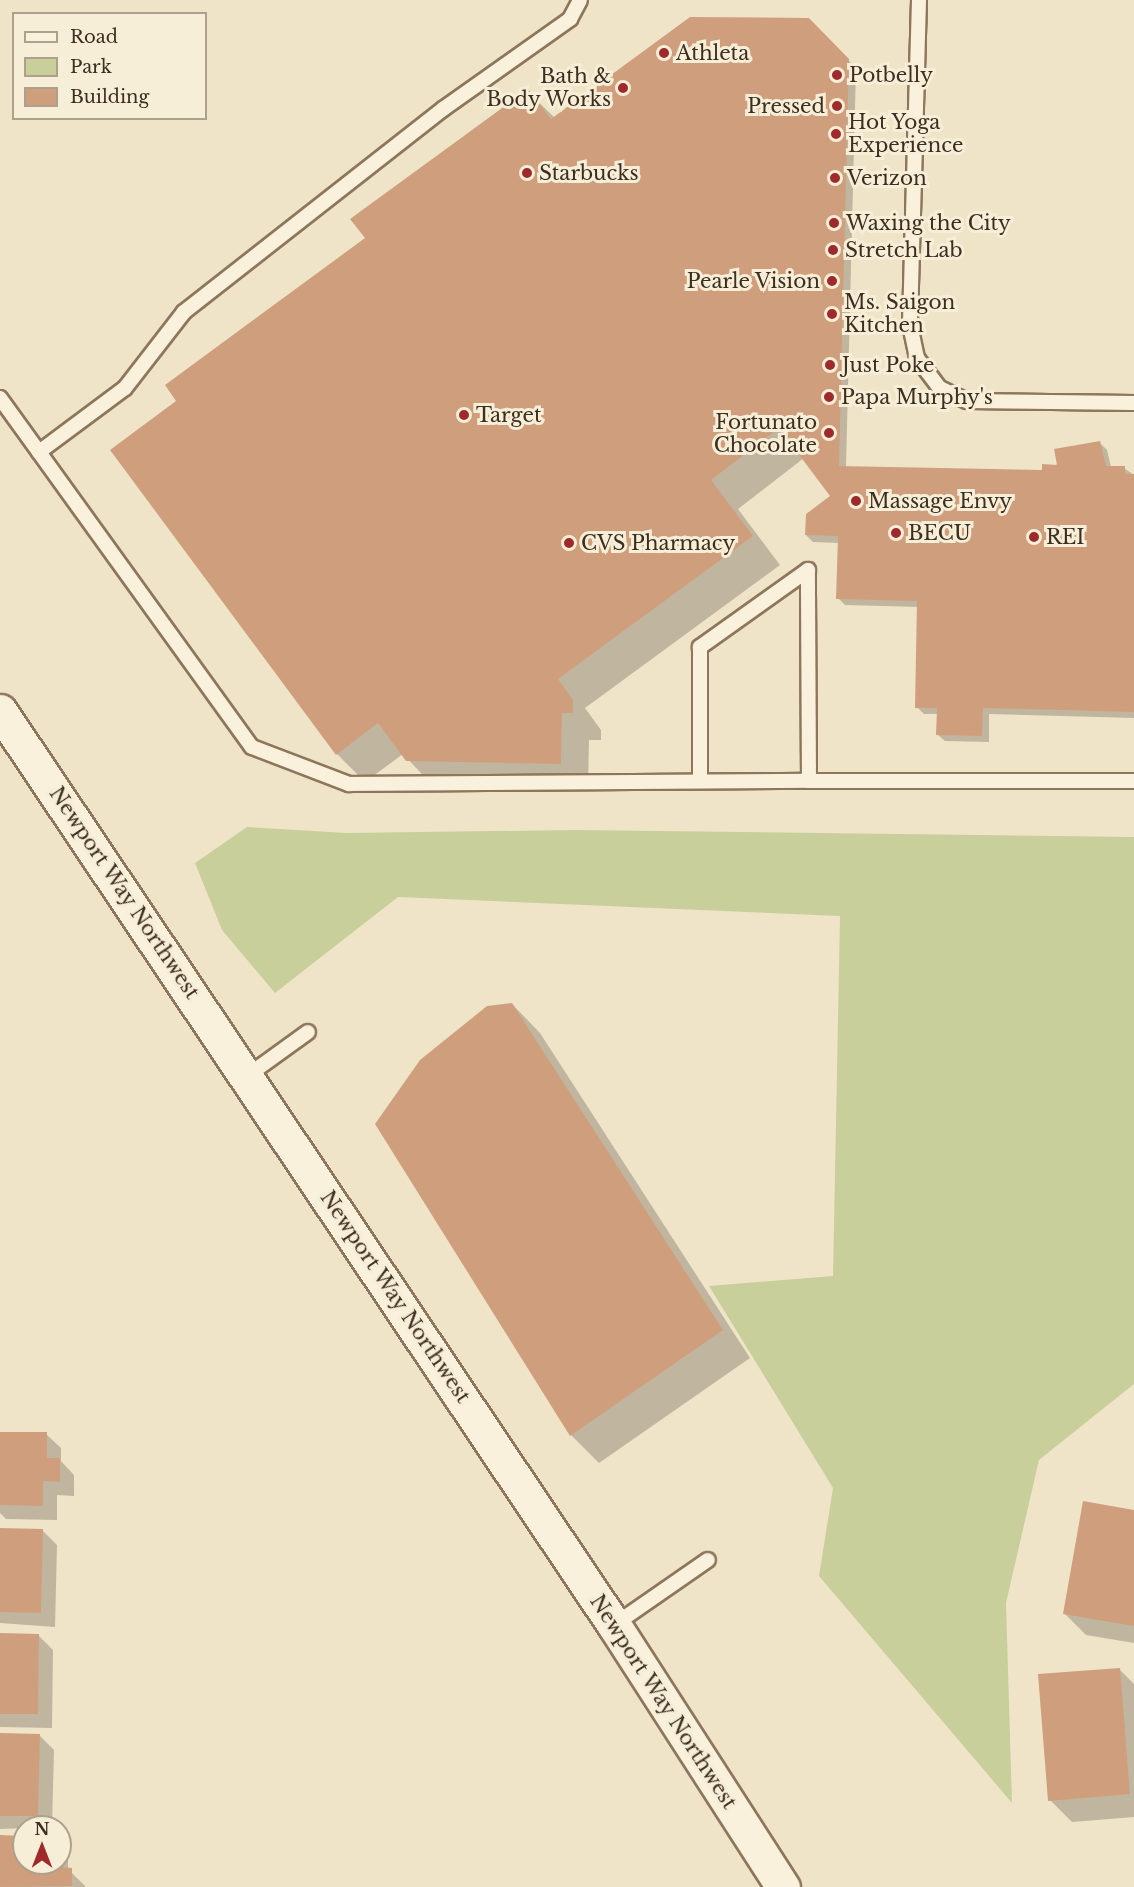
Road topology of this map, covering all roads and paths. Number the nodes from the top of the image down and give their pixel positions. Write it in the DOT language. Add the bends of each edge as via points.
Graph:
graph roads {
  1 [pos="580,0"];
  2 [pos="920,0"];
  3 [pos="0,398"];
  4 [pos="1134,403"];
  5 [pos="39,452"];
  6 [pos="0,711"];
  7 [pos="809,781"];
  8 [pos="1134,781"];
  9 [pos="700,782"];
  10 [pos="308,1032"];
  11 [pos="247,1076"];
  12 [pos="708,1560"];
  13 [pos="614,1625"];
  14 [pos="783,1887"];
  1 -- 5 [label="lane" via="570,20 443,109 184,312 125,388"];
  2 -- 4 [label="lane" via="910,325 917,358 940,388 967,401"];
  3 -- 5 [label="lane"];
  5 -- 9 [label="lane" via="252,747 349,784"];
  6 -- 11 [label="street, Newport Way Northwest"];
  7 -- 8 [label="lane"];
  7 -- 9 [label="lane"];
  7 -- 9 [label="lane" via="808,570 700,647"];
  10 -- 11 [label="lane"];
  11 -- 13 [label="street, Newport Way Northwest"];
  12 -- 13 [label="lane"];
  13 -- 14 [label="street, Newport Way Northwest"];
}
